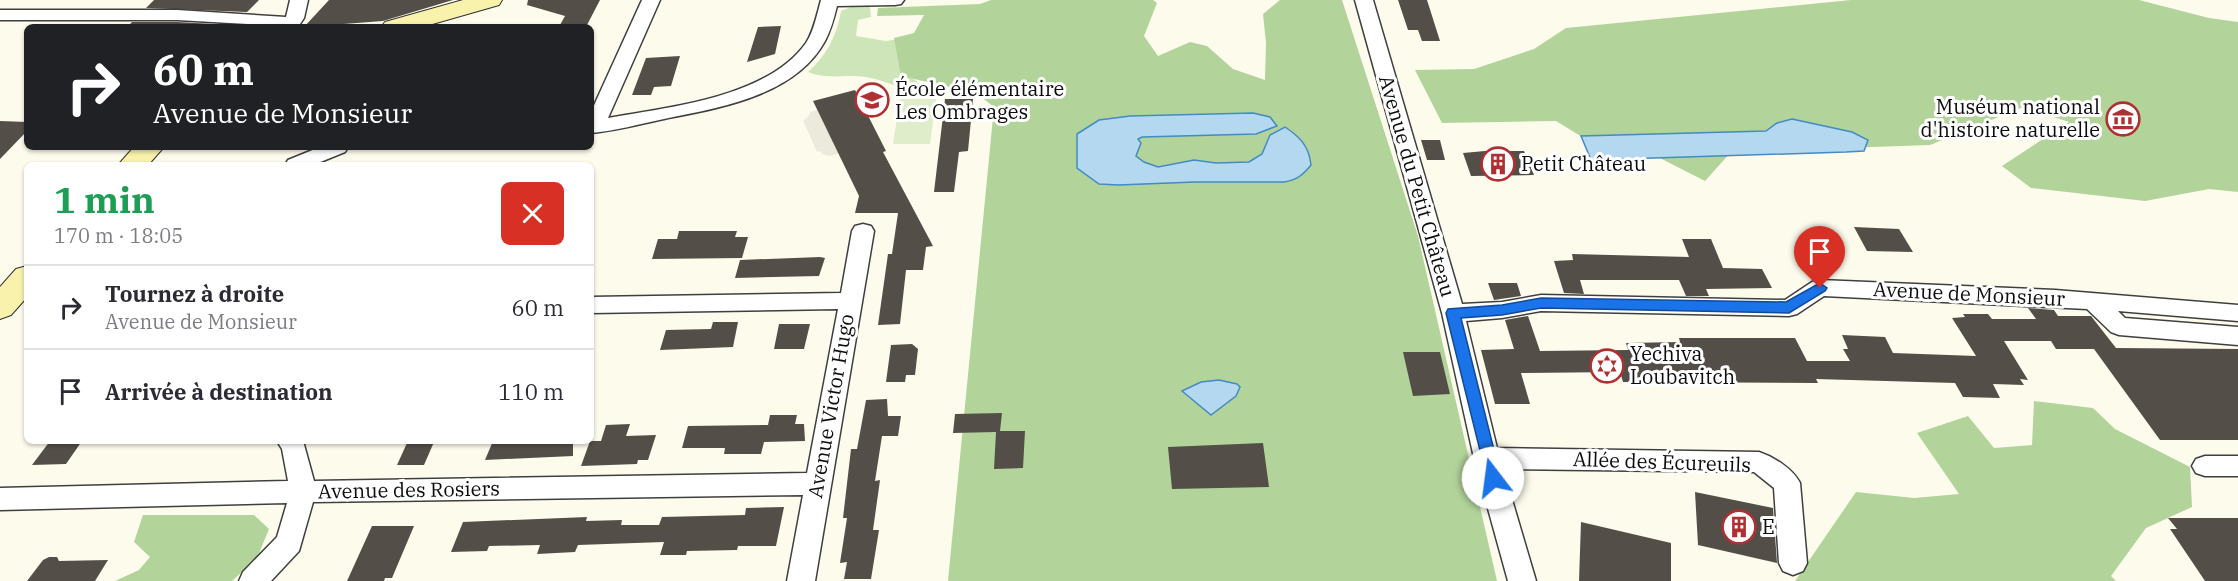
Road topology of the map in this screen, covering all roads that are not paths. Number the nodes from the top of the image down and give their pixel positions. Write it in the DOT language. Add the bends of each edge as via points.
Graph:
graph roads {
  1 [pos="299,0"];
  2 [pos="651,0"];
  3 [pos="895,0"];
  4 [pos="1364,0"];
  5 [pos="484,1"];
  6 [pos="830,1"];
  7 [pos="0,15"];
  8 [pos="278,24"];
  9 [pos="290,24"];
  10 [pos="404,24"];
  11 [pos="594,123"];
  12 [pos="594,127"];
  13 [pos="147,150"];
  14 [pos="331,150"];
  15 [pos="135,162"];
  16 [pos="302,162"];
  17 [pos="863,231"];
  18 [pos="24,280"];
  19 [pos="2093,301"];
  20 [pos="850,302"];
  21 [pos="594,305"];
  22 [pos="0,307"];
  23 [pos="1453,313"];
  24 [pos="2238,313"];
  25 [pos="2238,336"];
  26 [pos="292,444"];
  27 [pos="1487,458"];
  28 [pos="2205,466"];
  29 [pos="2238,466"];
  30 [pos="818,484"];
  31 [pos="303,492"];
  32 [pos="0,499"];
  33 [pos="1793,564"];
  34 [pos="253,581"];
  35 [pos="801,581"];
  36 [pos="1522,581"];
  1 -- 9 [label="street"];
  2 -- 11 [label="street"];
  3 -- 6 [label="street"];
  4 -- 23 [label="street, Avenue du Petit Château"];
  5 -- 10 [label="main road"];
  6 -- 12 [label="street" via="819,38 809,51 762,86 740,96"];
  7 -- 8 [label="street" via="177,15"];
  13 -- 15 [label="main road"];
  14 -- 16 [label="street"];
  17 -- 20 [label="street, Avenue Victor Hugo"];
  18 -- 22 [label="main road"];
  19 -- 23 [label="street, Avenue de Monsieur" via="1820,288 1789,308 1541,303"];
  19 -- 24 [label="street, Avenue de Monsieur"];
  19 -- 25 [label="street" via="2119,326"];
  20 -- 21 [label="street"];
  20 -- 30 [label="street, Avenue Victor Hugo"];
  23 -- 27 [label="street, Avenue du Petit Château"];
  26 -- 31 [label="street"];
  27 -- 33 [label="street, Allée des Écureuils" via="1758,462 1787,483"];
  27 -- 36 [label="street, Avenue du Petit Château"];
  28 -- 29 [label="street"];
  30 -- 31 [label="street, Avenue des Rosiers"];
  30 -- 35 [label="street, Avenue Victor Hugo"];
  31 -- 32 [label="street, Avenue des Rosiers"];
  31 -- 34 [label="street" via="289,543"];
}
